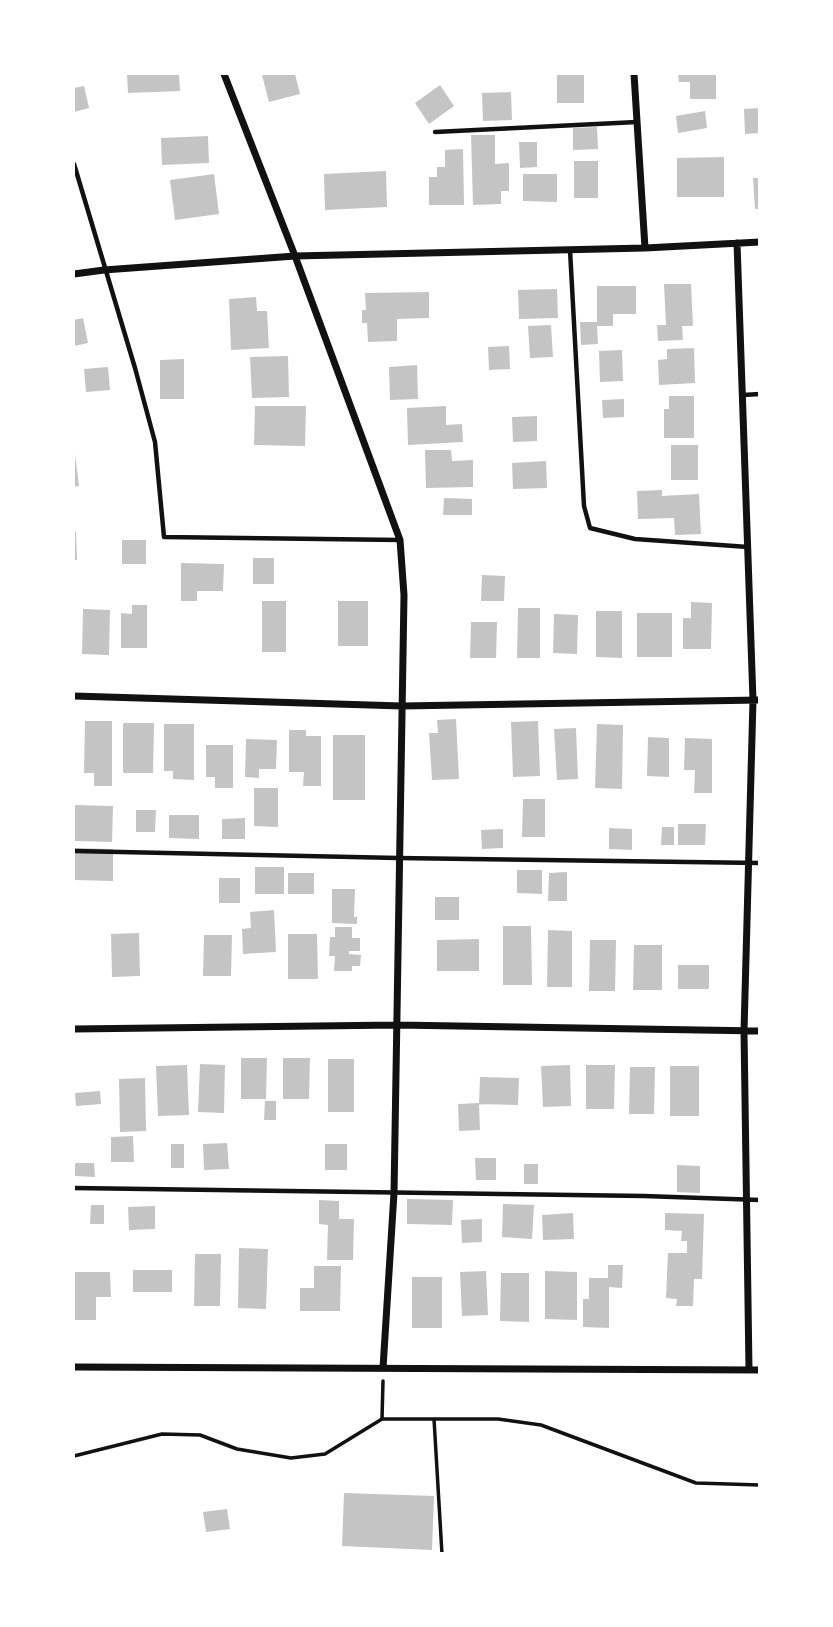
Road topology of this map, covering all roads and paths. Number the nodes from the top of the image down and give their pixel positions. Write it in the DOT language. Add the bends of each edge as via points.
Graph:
graph roads {
  1 [pos="224,74"];
  2 [pos="634,74"];
  3 [pos="637,122"];
  4 [pos="435,132"];
  5 [pos="74,164"];
  6 [pos="760,242"];
  7 [pos="737,243"];
  8 [pos="645,248"];
  9 [pos="570,250"];
  10 [pos="295,256"];
  11 [pos="104,270"];
  12 [pos="74,274"];
  13 [pos="760,394"];
  14 [pos="742,395"];
  15 [pos="400,540"];
  16 [pos="748,547"];
  17 [pos="74,696"];
  18 [pos="756,700"];
  19 [pos="402,706"];
  20 [pos="74,851"];
  21 [pos="398,858"];
  22 [pos="748,863"];
  23 [pos="760,863"];
  24 [pos="397,1025"];
  25 [pos="74,1029"];
  26 [pos="744,1031"];
  27 [pos="760,1031"];
  28 [pos="74,1188"];
  29 [pos="394,1193"];
  30 [pos="748,1200"];
  31 [pos="760,1200"];
  32 [pos="74,1367"];
  33 [pos="383,1368"];
  34 [pos="749,1369"];
  35 [pos="760,1370"];
  36 [pos="382,1419"];
  37 [pos="434,1419"];
  38 [pos="74,1456"];
  39 [pos="760,1485"];
  40 [pos="442,1553"];
  1 -- 10 [label="street"];
  2 -- 3 [label="street"];
  3 -- 4 [label="lane"];
  3 -- 8 [label="street"];
  5 -- 11 [label="lane"];
  6 -- 7 [label="street"];
  7 -- 8 [label="street"];
  7 -- 14 [label="street"];
  8 -- 9 [label="street"];
  9 -- 10 [label="street"];
  9 -- 16 [label="lane" via="584,506 590,528 635,539"];
  10 -- 11 [label="street"];
  10 -- 15 [label="street"];
  11 -- 12 [label="street"];
  11 -- 15 [label="lane" via="155,442 164,537"];
  13 -- 14 [label="lane"];
  14 -- 16 [label="street"];
  15 -- 19 [label="street"];
  16 -- 18 [label="street"];
  17 -- 19 [label="street"];
  18 -- 19 [label="street"];
  18 -- 22 [label="street"];
  19 -- 21 [label="street"];
  20 -- 21 [label="lane"];
  21 -- 22 [label="lane"];
  21 -- 24 [label="street"];
  22 -- 23 [label="lane"];
  22 -- 26 [label="street"];
  24 -- 25 [label="street"];
  24 -- 26 [label="street"];
  24 -- 29 [label="street"];
  26 -- 27 [label="street"];
  26 -- 30 [label="street"];
  28 -- 29 [label="lane"];
  29 -- 30 [label="lane"];
  29 -- 33 [label="street"];
  30 -- 31 [label="lane"];
  30 -- 34 [label="street"];
  32 -- 33 [label="street"];
  33 -- 34 [label="street"];
  33 -- 36 [label="path"];
  34 -- 35 [label="street"];
  36 -- 37 [label="path"];
  36 -- 38 [label="path" via="325,1454 291,1458 237,1449 200,1435 162,1434"];
  37 -- 39 [label="path" via="498,1419 541,1425 696,1483"];
  37 -- 40 [label="path"];
}
